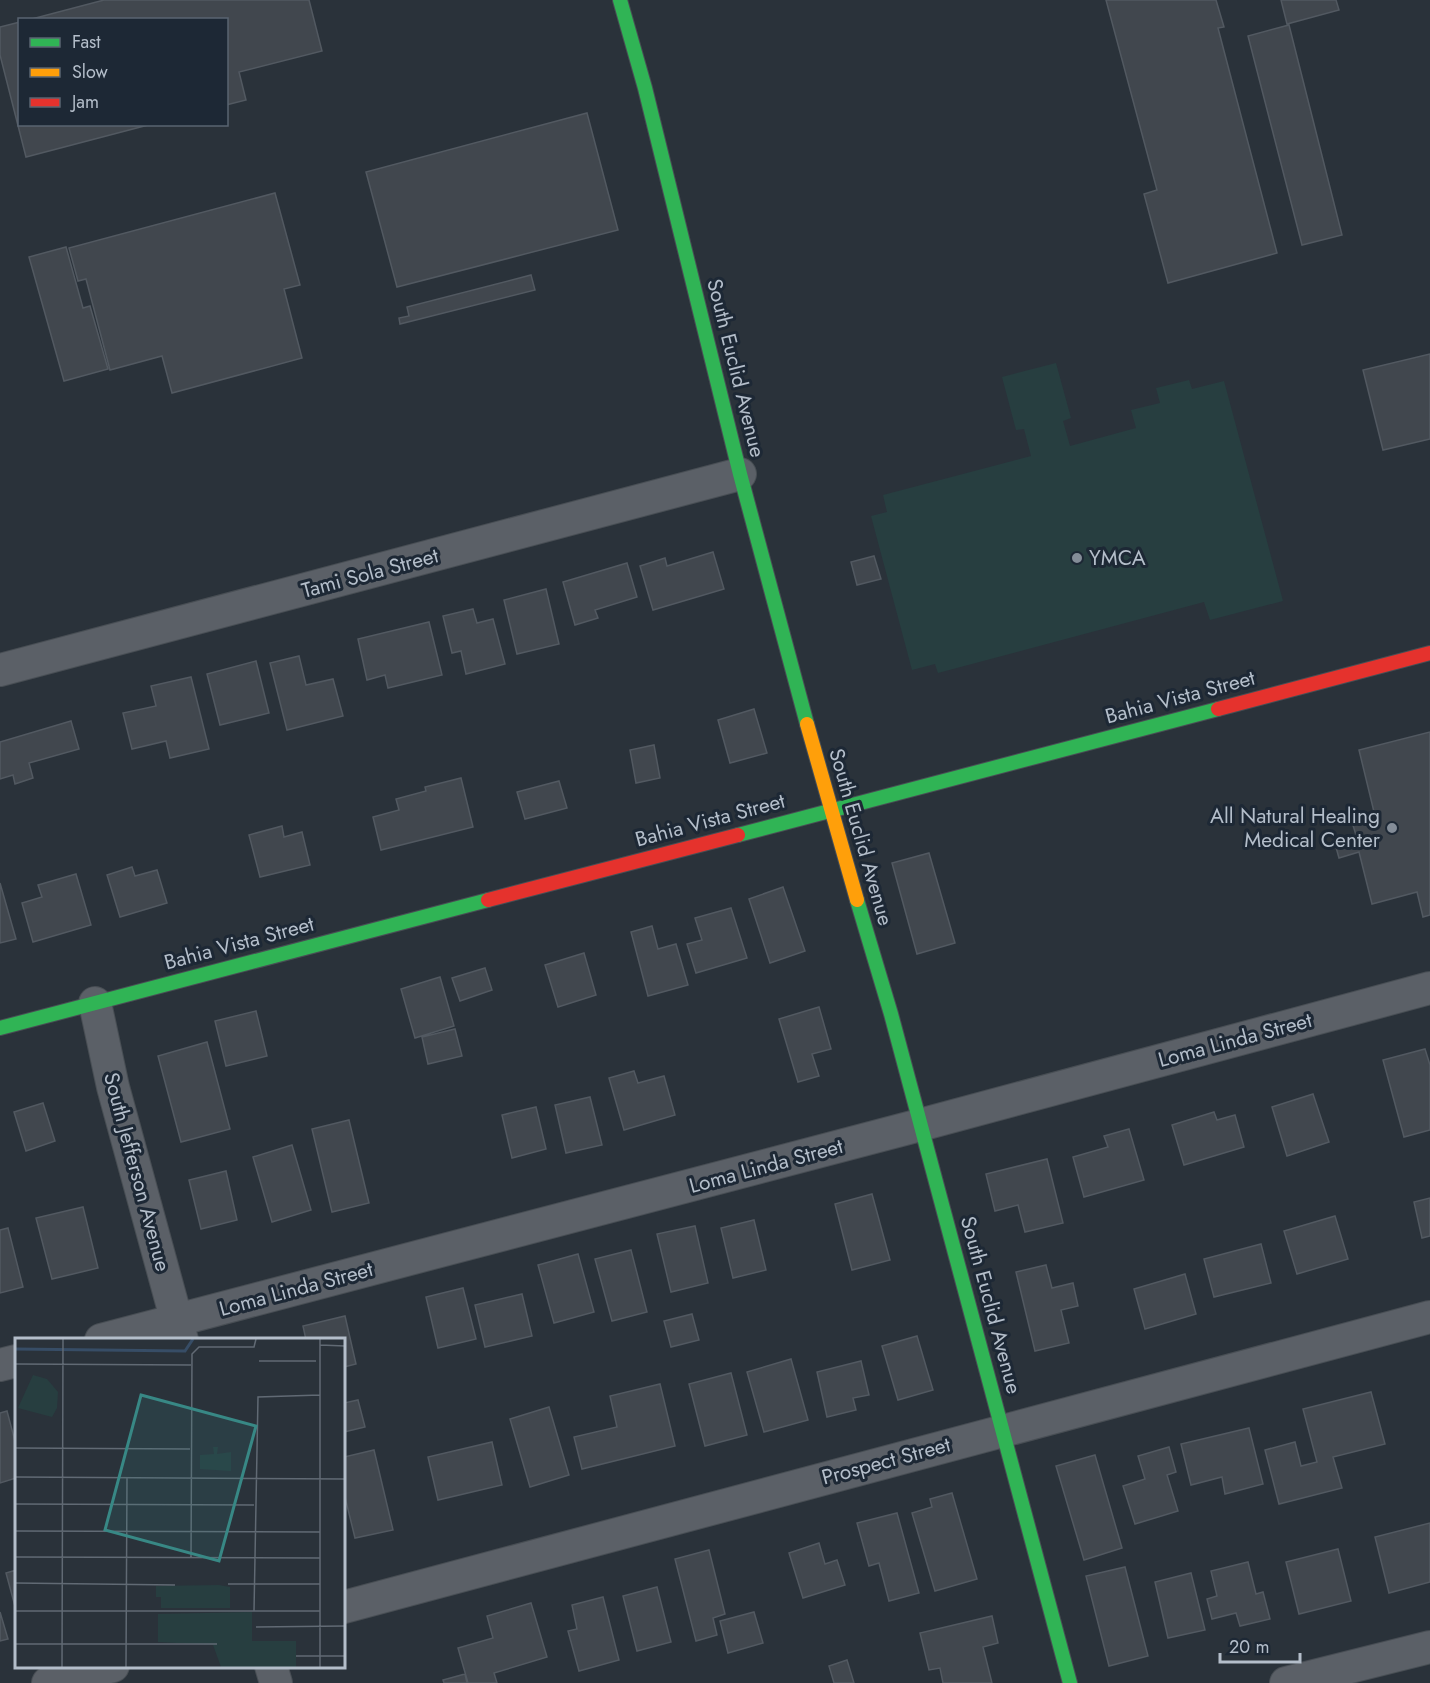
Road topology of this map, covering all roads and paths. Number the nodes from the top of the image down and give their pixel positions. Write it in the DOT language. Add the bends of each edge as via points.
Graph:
graph roads {
  1 [pos="620,0"];
  2 [pos="740,474"];
  3 [pos="1430,653"];
  4 [pos="0,670"];
  5 [pos="830,810"];
  6 [pos="1430,988"];
  7 [pos="95,1003"];
  8 [pos="0,1028"];
  9 [pos="920,1125"];
  10 [pos="1430,1317"];
  11 [pos="179,1330"];
  12 [pos="116,1338"];
  13 [pos="15,1361"];
  14 [pos="0,1365"];
  15 [pos="1003,1429"];
  16 [pos="345,1607"];
  17 [pos="1430,1647"];
  18 [pos="105,1668"];
  19 [pos="272,1668"];
  20 [pos="48,1683"];
  21 [pos="276,1683"];
  22 [pos="1070,1683"];
  23 [pos="1286,1683"];
  1 -- 2 [label="street, South Euclid Avenue"];
  2 -- 4 [label="street, Tami Sola Street"];
  2 -- 5 [label="street, South Euclid Avenue"];
  3 -- 5 [label="street, Bahia Vista Street"];
  5 -- 7 [label="street, Bahia Vista Street"];
  5 -- 9 [label="street, South Euclid Avenue"];
  6 -- 9 [label="street, Loma Linda Street"];
  7 -- 8 [label="street, Bahia Vista Street"];
  7 -- 11 [label="street, South Jefferson Avenue" via="113,1087"];
  9 -- 11 [label="street, Loma Linda Street"];
  9 -- 15 [label="street, South Euclid Avenue"];
  10 -- 15 [label="street, Prospect Street"];
  11 -- 12 [label="street, Loma Linda Street"];
  13 -- 14 [label="street"];
  15 -- 16 [label="street, Prospect Street"];
  15 -- 22 [label="street, South Euclid Avenue"];
  17 -- 23 [label="street"];
  18 -- 20 [label="street"];
  19 -- 21 [label="street"];
}
